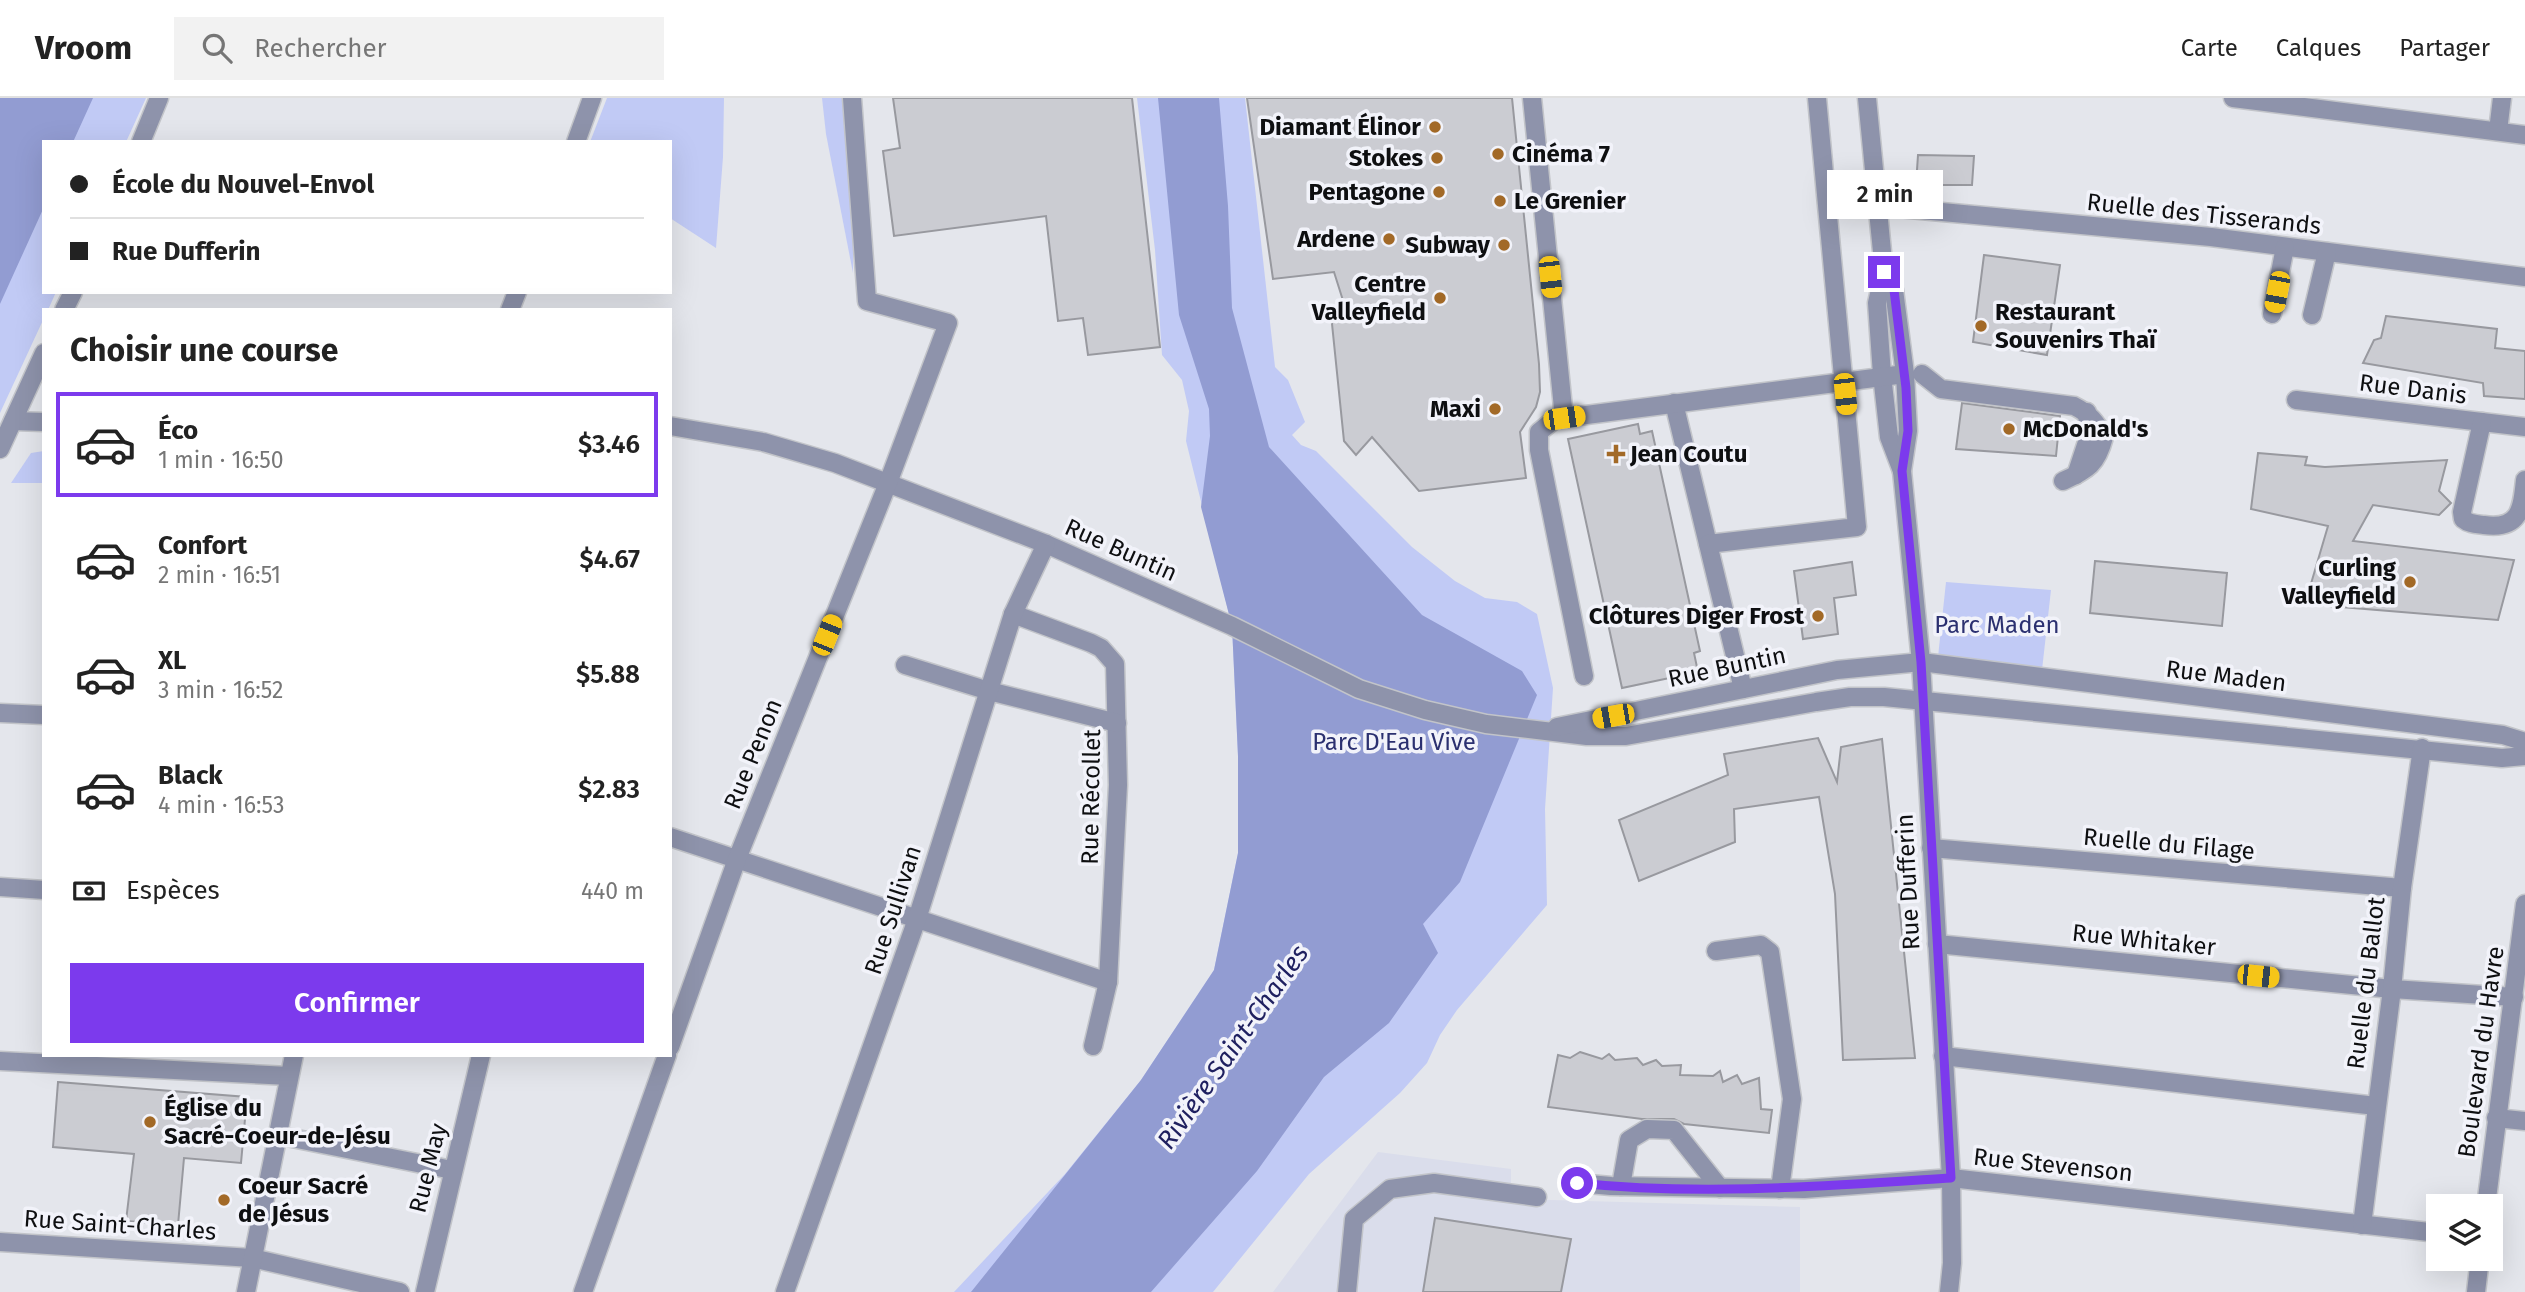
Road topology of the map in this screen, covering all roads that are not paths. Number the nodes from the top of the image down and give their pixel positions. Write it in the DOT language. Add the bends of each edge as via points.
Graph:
graph roads {
  1 [pos="159,98"];
  2 [pos="592,98"];
  3 [pos="852,98"];
  4 [pos="1816,98"];
  5 [pos="1867,98"];
  6 [pos="2233,98"];
  7 [pos="2502,98"];
  8 [pos="1535,99"];
  9 [pos="2498,131"];
  10 [pos="2525,135"];
  11 [pos="142,140"];
  12 [pos="577,140"];
  13 [pos="1877,206"];
  14 [pos="2285,247"];
  15 [pos="2327,252"];
  16 [pos="1884,272"];
  17 [pos="2525,277"];
  18 [pos="2272,314"];
  19 [pos="2312,315"];
  20 [pos="42,358"];
  21 [pos="1914,374"];
  22 [pos="1882,375"];
  23 [pos="1844,380"];
  24 [pos="2296,400"];
  25 [pos="1674,403"];
  26 [pos="1564,418"];
  27 [pos="13,421"];
  28 [pos="42,422"];
  29 [pos="2482,422"];
  30 [pos="672,426"];
  31 [pos="2525,427"];
  32 [pos="0,449"];
  33 [pos="1902,471"];
  34 [pos="2070,478"];
  35 [pos="2525,480"];
  36 [pos="888,483"];
  37 [pos="1046,544"];
  38 [pos="1708,544"];
  39 [pos="1013,614"];
  40 [pos="1921,662"];
  41 [pos="905,665"];
  42 [pos="1584,676"];
  43 [pos="1743,690"];
  44 [pos="989,691"];
  45 [pos="1922,700"];
  46 [pos="0,713"];
  47 [pos="42,715"];
  48 [pos="1117,723"];
  49 [pos="1537,729"];
  50 [pos="2525,742"];
  51 [pos="2422,748"];
  52 [pos="2525,756"];
  53 [pos="672,838"];
  54 [pos="1931,848"];
  55 [pos="737,859"];
  56 [pos="0,887"];
  57 [pos="2402,888"];
  58 [pos="42,890"];
  59 [pos="2525,904"];
  60 [pos="917,919"];
  61 [pos="1937,944"];
  62 [pos="1716,951"];
  63 [pos="1108,982"];
  64 [pos="2392,989"];
  65 [pos="2514,998"];
  66 [pos="672,1041"];
  67 [pos="1093,1046"];
  68 [pos="1943,1056"];
  69 [pos="294,1057"];
  70 [pos="480,1057"];
  71 [pos="666,1057"];
  72 [pos="0,1061"];
  73 [pos="289,1076"];
  74 [pos="2376,1105"];
  75 [pos="2497,1118"];
  76 [pos="2525,1121"];
  77 [pos="276,1135"];
  78 [pos="452,1170"];
  79 [pos="1951,1178"];
  80 [pos="1577,1183"];
  81 [pos="1621,1186"];
  82 [pos="1720,1188"];
  83 [pos="1780,1189"];
  84 [pos="2488,1194"];
  85 [pos="1537,1197"];
  86 [pos="2362,1224"];
  87 [pos="2426,1232"];
  88 [pos="0,1242"];
  89 [pos="252,1258"];
  90 [pos="2478,1271"];
  91 [pos="394,1291"];
  92 [pos="246,1292"];
  93 [pos="425,1292"];
  94 [pos="583,1292"];
  95 [pos="785,1292"];
  96 [pos="1347,1292"];
  97 [pos="1949,1292"];
  98 [pos="2476,1292"];
  1 -- 11 [label="street"];
  2 -- 12 [label="street"];
  3 -- 36 [label="street, Rue Penon" via="867,301 948,323"];
  4 -- 23 [label="street"];
  5 -- 13 [label="street, Rue Dufferin"];
  6 -- 9 [label="street"];
  7 -- 9 [label="street"];
  8 -- 26 [label="street"];
  9 -- 10 [label="street"];
  13 -- 14 [label="street, Ruelle des Tisserands"];
  13 -- 16 [label="street, Rue Dufferin"];
  14 -- 15 [label="street, Ruelle des Tisserands"];
  14 -- 18 [label="street"];
  15 -- 17 [label="street, Ruelle des Tisserands"];
  15 -- 19 [label="street"];
  16 -- 21 [label="street, Rue Dufferin" via="1894,290"];
  16 -- 22 [label="street, Rue Dufferin" via="1877,303"];
  20 -- 27 [label="street"];
  21 -- 22 [label="street"];
  21 -- 33 [label="street, Rue Dufferin"];
  21 -- 34 [label="street" via="1941,389 2074,405 2087,412 2104,438 2100,455 2086,471"];
  22 -- 23 [label="street"];
  22 -- 33 [label="street, Rue Dufferin" via="1889,438"];
  23 -- 25 [label="street"];
  23 -- 38 [label="street" via="1857,527"];
  24 -- 29 [label="street, Rue Danis"];
  25 -- 26 [label="street"];
  25 -- 38 [label="street"];
  26 -- 42 [label="street" via="1555,419 1539,432 1539,450"];
  27 -- 28 [label="street"];
  27 -- 32 [label="street"];
  29 -- 31 [label="street, Rue Danis"];
  29 -- 35 [label="street" via="2463,519 2494,526 2509,523 2522,507"];
  30 -- 36 [label="street, Rue Buntin" via="763,442"];
  33 -- 40 [label="street, Rue Dufferin"];
  36 -- 37 [label="street, Rue Buntin"];
  36 -- 55 [label="street, Rue Penon"];
  37 -- 39 [label="street, Rue Sullivan"];
  37 -- 49 [label="street, Rue Buntin" via="1232,626 1359,689 1486,724"];
  38 -- 43 [label="street"];
  39 -- 44 [label="street, Rue Sullivan"];
  39 -- 48 [label="street, Rue Récollet" via="1091,643 1109,656 1117,674"];
  40 -- 43 [label="street, Rue Buntin" via="1837,670"];
  40 -- 45 [label="street, Rue Dufferin"];
  40 -- 50 [label="street, Rue Maden" via="2503,735"];
  41 -- 44 [label="street"];
  43 -- 49 [label="street, Rue Buntin"];
  44 -- 48 [label="street"];
  44 -- 60 [label="street, Rue Sullivan"];
  45 -- 49 [label="street, Rue Buntin" via="1850,697 1626,736"];
  45 -- 51 [label="street"];
  45 -- 54 [label="street, Rue Dufferin"];
  46 -- 47 [label="street"];
  48 -- 63 [label="street, Rue Récollet"];
  51 -- 52 [label="street" via="2502,758"];
  51 -- 57 [label="street, Ruelle du Ballot"];
  53 -- 55 [label="street"];
  54 -- 57 [label="street, Ruelle du Filage"];
  54 -- 61 [label="street, Rue Dufferin"];
  55 -- 60 [label="street"];
  55 -- 66 [label="street, Rue Penon"];
  56 -- 58 [label="street"];
  57 -- 64 [label="street, Ruelle du Ballot"];
  59 -- 65 [label="street, Boulevard du Havre"];
  60 -- 63 [label="street"];
  60 -- 95 [label="street, Rue Sullivan"];
  61 -- 64 [label="street, Rue Whitaker"];
  61 -- 68 [label="street, Rue Dufferin"];
  62 -- 83 [label="street" via="1761,945 1770,952 1791,1099"];
  63 -- 67 [label="street, Rue Récollet"];
  64 -- 65 [label="street, Rue Whitaker"];
  64 -- 74 [label="street, Ruelle du Ballot"];
  65 -- 75 [label="street, Boulevard du Havre"];
  68 -- 74 [label="street"];
  68 -- 79 [label="street, Rue Dufferin"];
  69 -- 73 [label="street"];
  70 -- 78 [label="street, Rue May"];
  71 -- 94 [label="street"];
  72 -- 73 [label="street"];
  73 -- 77 [label="street"];
  74 -- 86 [label="street, Ruelle du Ballot"];
  75 -- 76 [label="street"];
  75 -- 84 [label="street, Boulevard du Havre"];
  77 -- 78 [label="street"];
  77 -- 89 [label="street"];
  78 -- 93 [label="street, Rue May"];
  79 -- 83 [label="street, Rue Stevenson"];
  79 -- 86 [label="street, Rue Stevenson"];
  79 -- 97 [label="street, Rue Dufferin"];
  80 -- 81 [label="street, Rue Stevenson"];
  81 -- 82 [label="street, Rue Stevenson"];
  81 -- 82 [label="street" via="1629,1140 1647,1129 1675,1130"];
  82 -- 83 [label="street, Rue Stevenson"];
  85 -- 96 [label="street" via="1434,1183 1390,1189 1354,1219"];
  86 -- 87 [label="street, Rue Stevenson"];
  88 -- 89 [label="street, Rue Saint-Charles"];
  89 -- 91 [label="street, Rue Saint-Charles"];
  89 -- 92 [label="street"];
  90 -- 98 [label="street"];
}
